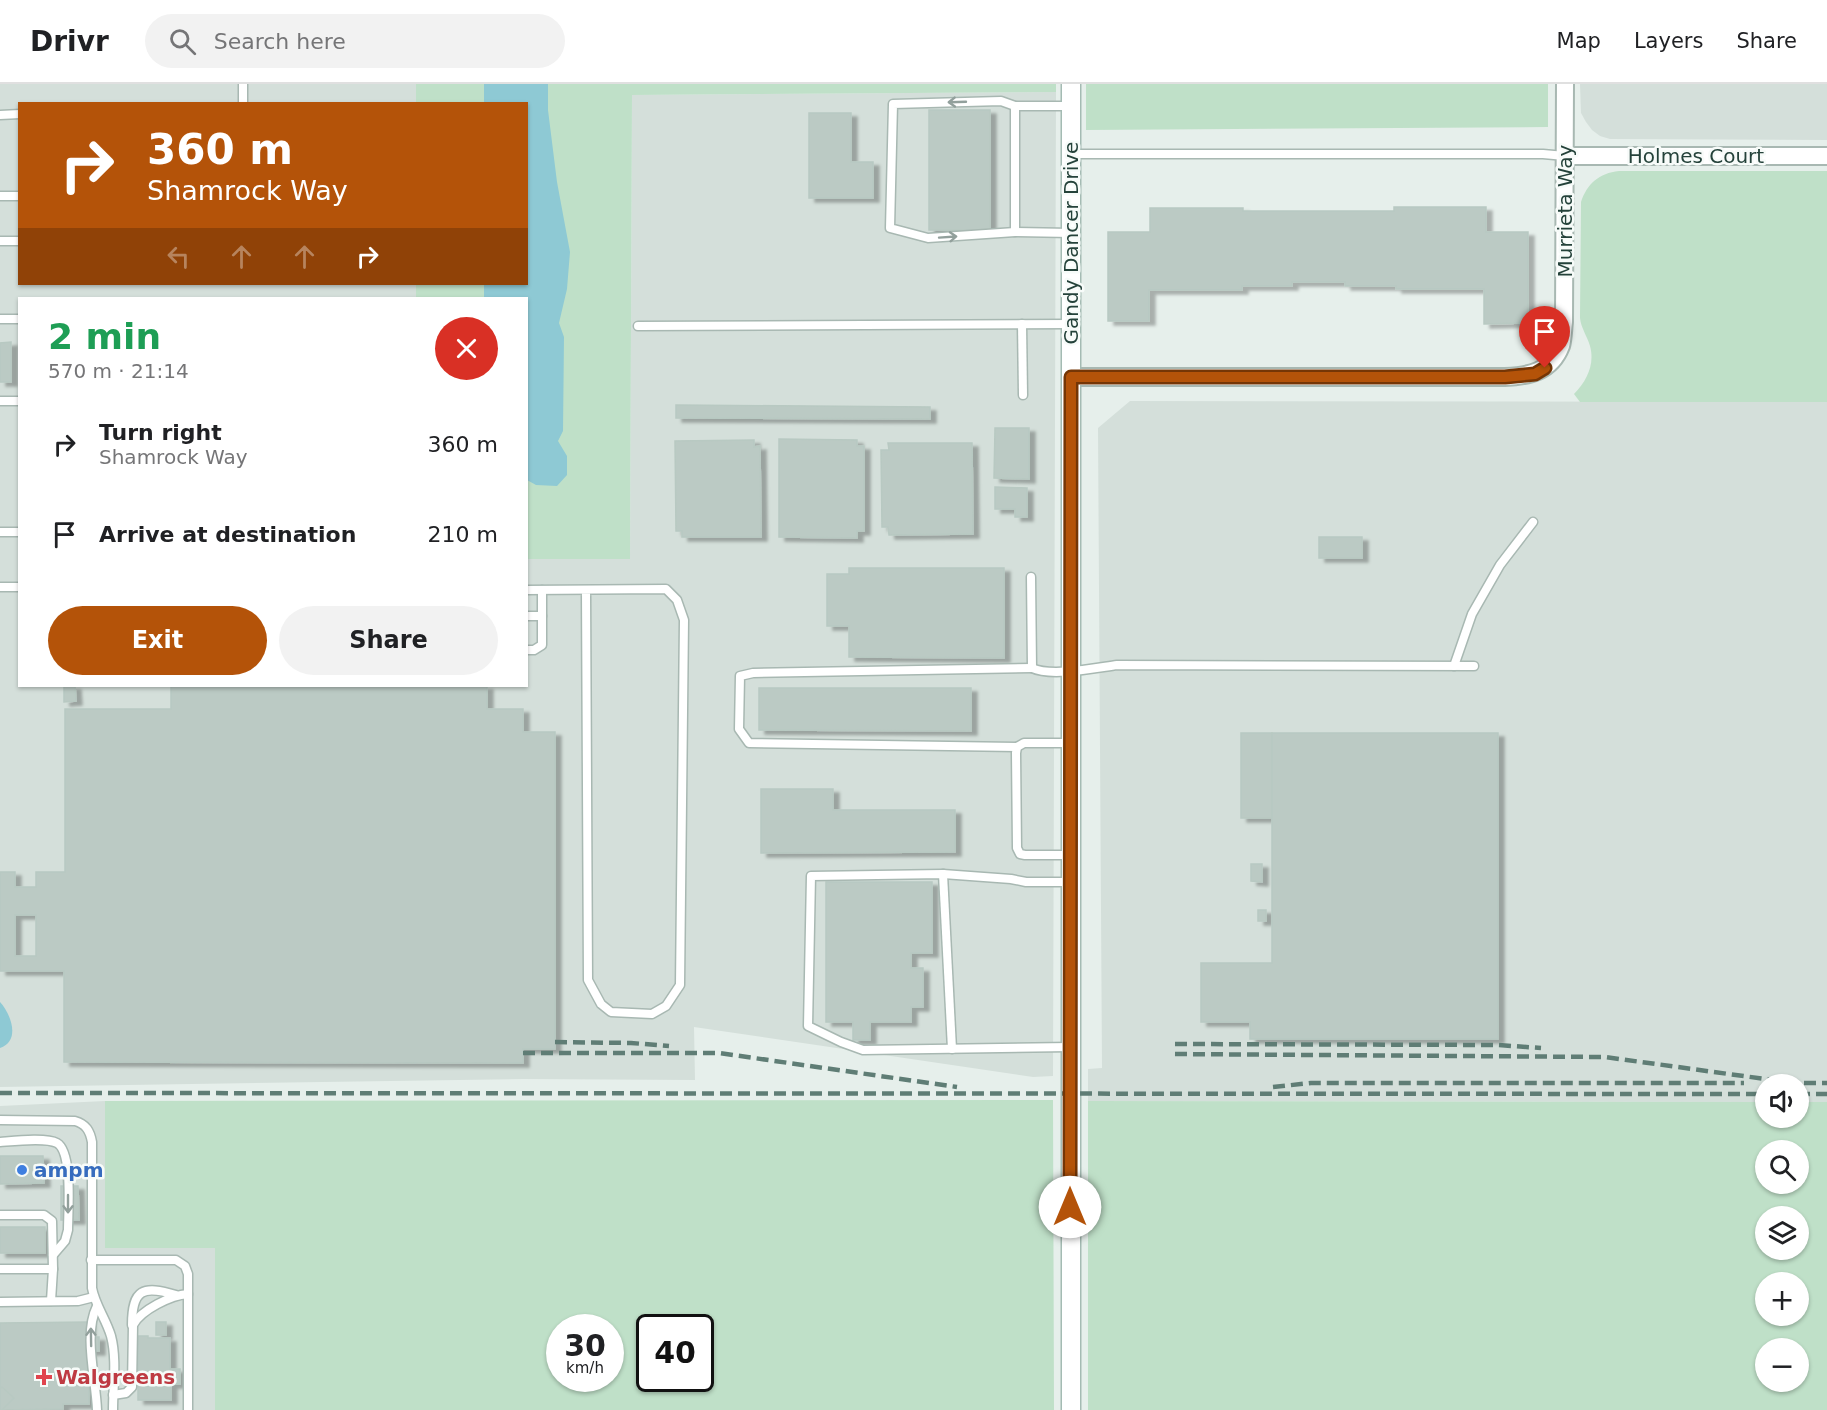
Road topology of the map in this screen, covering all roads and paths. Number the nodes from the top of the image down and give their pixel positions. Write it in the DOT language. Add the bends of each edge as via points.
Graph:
graph roads {
  1 [pos="243,84"];
  2 [pos="1071,84"];
  3 [pos="1565,84"];
  4 [pos="243,102"];
  5 [pos="1015,106"];
  6 [pos="1071,106"];
  7 [pos="18,114"];
  8 [pos="0,115"];
  9 [pos="1071,154"];
  10 [pos="1565,156"];
  11 [pos="1827,156"];
  12 [pos="0,196"];
  13 [pos="18,196"];
  14 [pos="1015,232"];
  15 [pos="1071,233"];
  16 [pos="18,241"];
  17 [pos="0,242"];
  18 [pos="0,319"];
  19 [pos="18,319"];
  20 [pos="1022,324"];
  21 [pos="1071,324"];
  22 [pos="638,326"];
  23 [pos="1071,377"];
  24 [pos="1023,395"];
  25 [pos="0,401"];
  26 [pos="18,401"];
  27 [pos="1533,522"];
  28 [pos="0,532"];
  29 [pos="18,532"];
  30 [pos="1032,577"];
  31 [pos="0,587"];
  32 [pos="18,587"];
  33 [pos="528,590"];
  34 [pos="543,590"];
  35 [pos="586,591"];
  36 [pos="528,616"];
  37 [pos="542,616"];
  38 [pos="528,650"];
  39 [pos="1454,666"];
  40 [pos="1474,666"];
  41 [pos="1032,668"];
  42 [pos="1071,671"];
  43 [pos="1071,743"];
  44 [pos="1017,747"];
  45 [pos="1071,855"];
  46 [pos="943,874"];
  47 [pos="1071,882"];
  48 [pos="1070,1047"];
  49 [pos="952,1049"];
  50 [pos="0,1120"];
  51 [pos="0,1142"];
  52 [pos="0,1215"];
  53 [pos="53,1255"];
  54 [pos="92,1260"];
  55 [pos="0,1269"];
  56 [pos="53,1269"];
  57 [pos="188,1294"];
  58 [pos="176,1295"];
  59 [pos="51,1301"];
  60 [pos="95,1301"];
  61 [pos="0,1302"];
  62 [pos="132,1334"];
  63 [pos="113,1395"];
  64 [pos="97,1410"];
  65 [pos="113,1410"];
  66 [pos="188,1410"];
  67 [pos="1071,1410"];
  1 -- 4 [label="lane"];
  2 -- 6 [label="street, Gandy Dancer Drive"];
  3 -- 10 [label="street, Murrieta Way"];
  5 -- 6 [label="lane"];
  5 -- 14 [label="lane"];
  5 -- 14 [label="lane, one-way" via="1001,101 893,104 890,228 928,238"];
  6 -- 9 [label="street, Gandy Dancer Drive"];
  7 -- 8 [label="lane"];
  9 -- 10 [label="lane"];
  9 -- 15 [label="street, Gandy Dancer Drive"];
  10 -- 11 [label="street, Holmes Court"];
  10 -- 23 [label="street, Murrieta Way" via="1561,346 1545,368 1535,374"];
  12 -- 13 [label="lane"];
  14 -- 15 [label="lane"];
  15 -- 21 [label="street, Gandy Dancer Drive"];
  16 -- 17 [label="lane"];
  18 -- 19 [label="lane"];
  20 -- 21 [label="lane"];
  20 -- 22 [label="lane"];
  20 -- 24 [label="lane"];
  21 -- 23 [label="street, Gandy Dancer Drive"];
  23 -- 42 [label="street, Gandy Dancer Drive"];
  25 -- 26 [label="lane"];
  27 -- 39 [label="lane" via="1500,566 1472,614"];
  28 -- 29 [label="lane"];
  30 -- 41 [label="lane"];
  31 -- 32 [label="lane"];
  33 -- 34 [label="lane"];
  34 -- 35 [label="lane"];
  34 -- 37 [label="lane"];
  35 -- 35 [label="lane" via="588,980 601,1004 611,1012 652,1014 666,1006 680,985 684,620 677,600 666,589"];
  36 -- 37 [label="lane"];
  37 -- 38 [label="lane" via="542,645"];
  39 -- 40 [label="lane"];
  39 -- 42 [label="lane" via="1117,665"];
  41 -- 42 [label="lane" via="1040,672"];
  41 -- 44 [label="lane" via="740,676 739,729 749,743"];
  42 -- 43 [label="street, Gandy Dancer Drive"];
  43 -- 44 [label="lane" via="1024,743"];
  43 -- 45 [label="street, Gandy Dancer Drive"];
  44 -- 45 [label="lane" via="1020,854"];
  45 -- 47 [label="street, Gandy Dancer Drive"];
  46 -- 47 [label="lane"];
  46 -- 49 [label="lane"];
  46 -- 49 [label="lane" via="811,876 808,1026 863,1050"];
  47 -- 48 [label="street, Gandy Dancer Drive"];
  48 -- 49 [label="lane"];
  48 -- 67 [label="street, Gandy Dancer Drive"];
  50 -- 54 [label="lane" via="67,1120 86,1126 92,1142"];
  51 -- 53 [label="lane, one-way" via="48,1141 63,1149 67,1163 68,1230"];
  52 -- 53 [label="lane" via="48,1216 53,1227"];
  53 -- 56 [label="lane"];
  54 -- 57 [label="lane" via="176,1260 188,1274"];
  54 -- 60 [label="lane"];
  55 -- 56 [label="lane"];
  56 -- 59 [label="lane"];
  57 -- 58 [label="lane"];
  57 -- 66 [label="lane"];
  58 -- 62 [label="lane" via="136,1318"];
  58 -- 62 [label="lane" via="149,1290 137,1295"];
  59 -- 60 [label="lane"];
  59 -- 61 [label="lane"];
  60 -- 63 [label="lane" via="113,1346"];
  64 -- 60 [label="lane, one-way" via="91,1323"];
  62 -- 63 [label="lane" via="132,1387 126,1393"];
  63 -- 65 [label="lane"];
}
